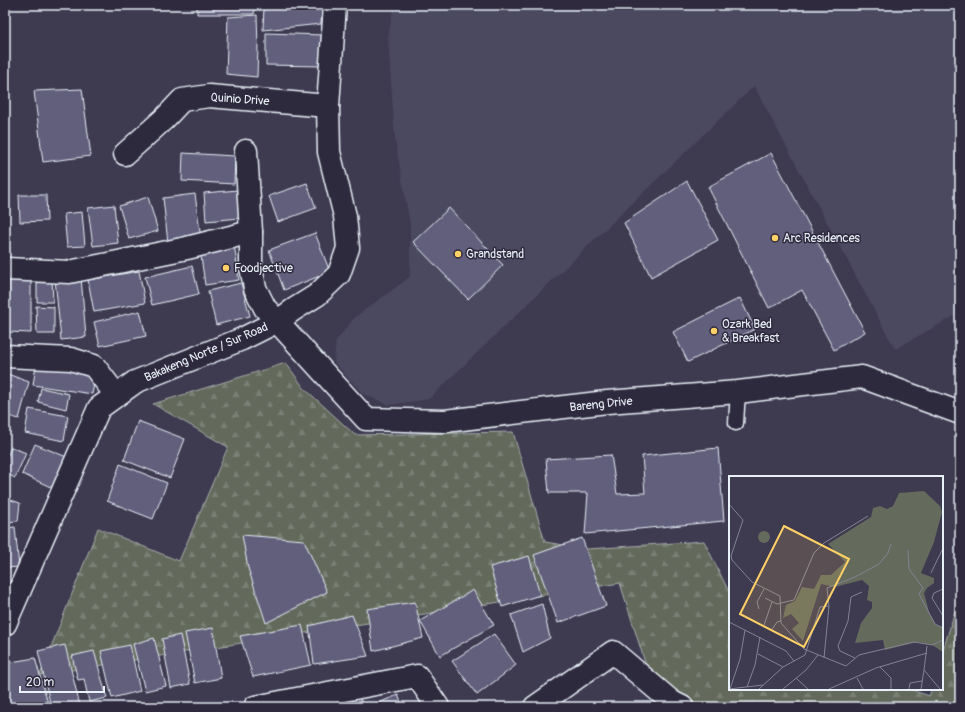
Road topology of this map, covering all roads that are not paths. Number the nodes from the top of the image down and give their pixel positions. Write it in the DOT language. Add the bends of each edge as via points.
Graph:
graph roads {
  1 [pos="335,5"];
  2 [pos="328,106"];
  3 [pos="246,151"];
  4 [pos="125,154"];
  5 [pos="251,232"];
  6 [pos="7,269"];
  7 [pos="278,321"];
  8 [pos="5,356"];
  9 [pos="738,392"];
  10 [pos="116,396"];
  11 [pos="960,413"];
  12 [pos="736,422"];
  13 [pos="5,624"];
  14 [pos="255,707"];
  15 [pos="438,707"];
  16 [pos="535,707"];
  17 [pos="682,707"];
  1 -- 2 [label="street, Bakakeng Norte / Sur Road"];
  2 -- 4 [label="street, Quinio Drive" via="209,96 182,100"];
  2 -- 7 [label="street, Bakakeng Norte / Sur Road" via="329,152 345,216 348,248 339,274 317,296"];
  3 -- 5 [label="street, Bareng Drive"];
  5 -- 6 [label="street" via="69,272"];
  5 -- 7 [label="street, Bareng Drive" via="251,267 255,288 265,308"];
  7 -- 9 [label="street, Bareng Drive" via="366,419 445,421 607,402"];
  7 -- 10 [label="street, Bakakeng Norte / Sur Road" via="242,339 135,382"];
  8 -- 10 [label="street" via="71,359 94,366"];
  9 -- 11 [label="street, Bareng Drive" via="862,377"];
  9 -- 12 [label="lane"];
  10 -- 13 [label="street, Bakakeng Norte / Sur Road" via="99,408"];
  14 -- 15 [label="street" via="417,676"];
  16 -- 17 [label="street" via="612,652 672,702"];
}
